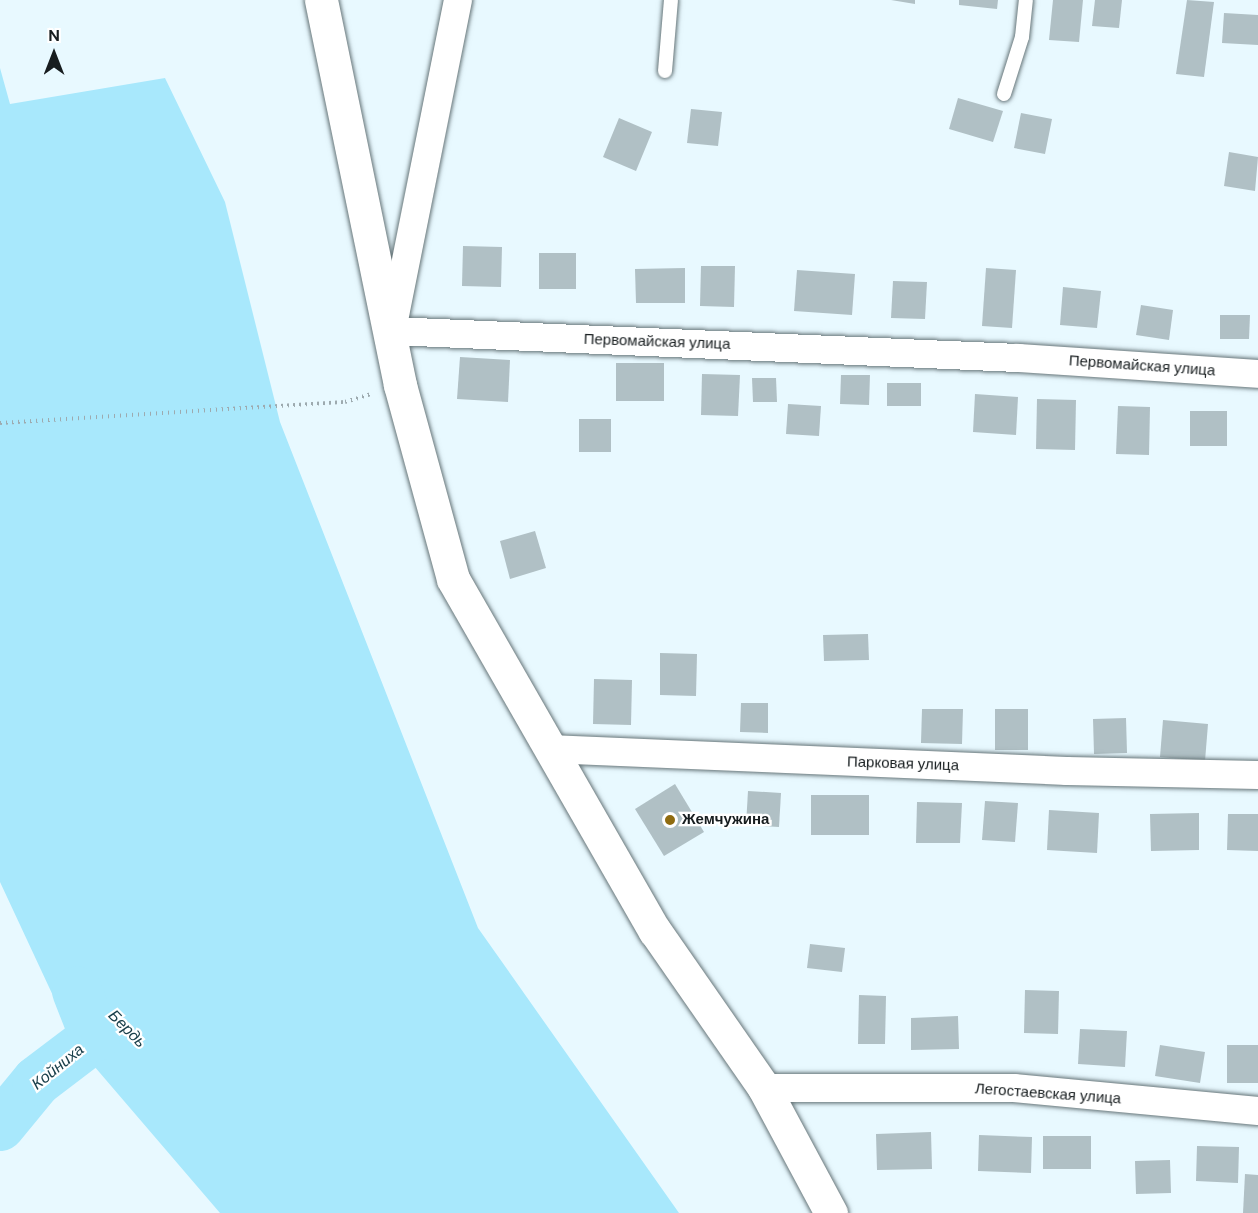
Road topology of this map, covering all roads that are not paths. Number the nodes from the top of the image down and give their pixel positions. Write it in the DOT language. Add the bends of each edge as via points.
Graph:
graph roads {
  1 [pos="321,0"];
  2 [pos="458,0"];
  3 [pos="671,0"];
  4 [pos="1026,0"];
  5 [pos="665,71"];
  6 [pos="1004,94"];
  7 [pos="392,331"];
  8 [pos="1258,374"];
  9 [pos="549,749"];
  10 [pos="1258,775"];
  11 [pos="764,1088"];
  12 [pos="1258,1111"];
  13 [pos="831,1213"];
  1 -- 7 [label="street" via="327,43"];
  2 -- 7 [label="street"];
  3 -- 5 [label="lane"];
  4 -- 6 [label="lane" via="1023,37"];
  7 -- 8 [label="street, Первомайская улица" via="1018,358"];
  7 -- 9 [label="street" via="400,385 453,579"];
  9 -- 10 [label="street, Парковая улица" via="1067,771"];
  9 -- 11 [label="street" via="656,931"];
  11 -- 12 [label="street, Легостаевская улица" via="1014,1088"];
  11 -- 13 [label="street"];
}
